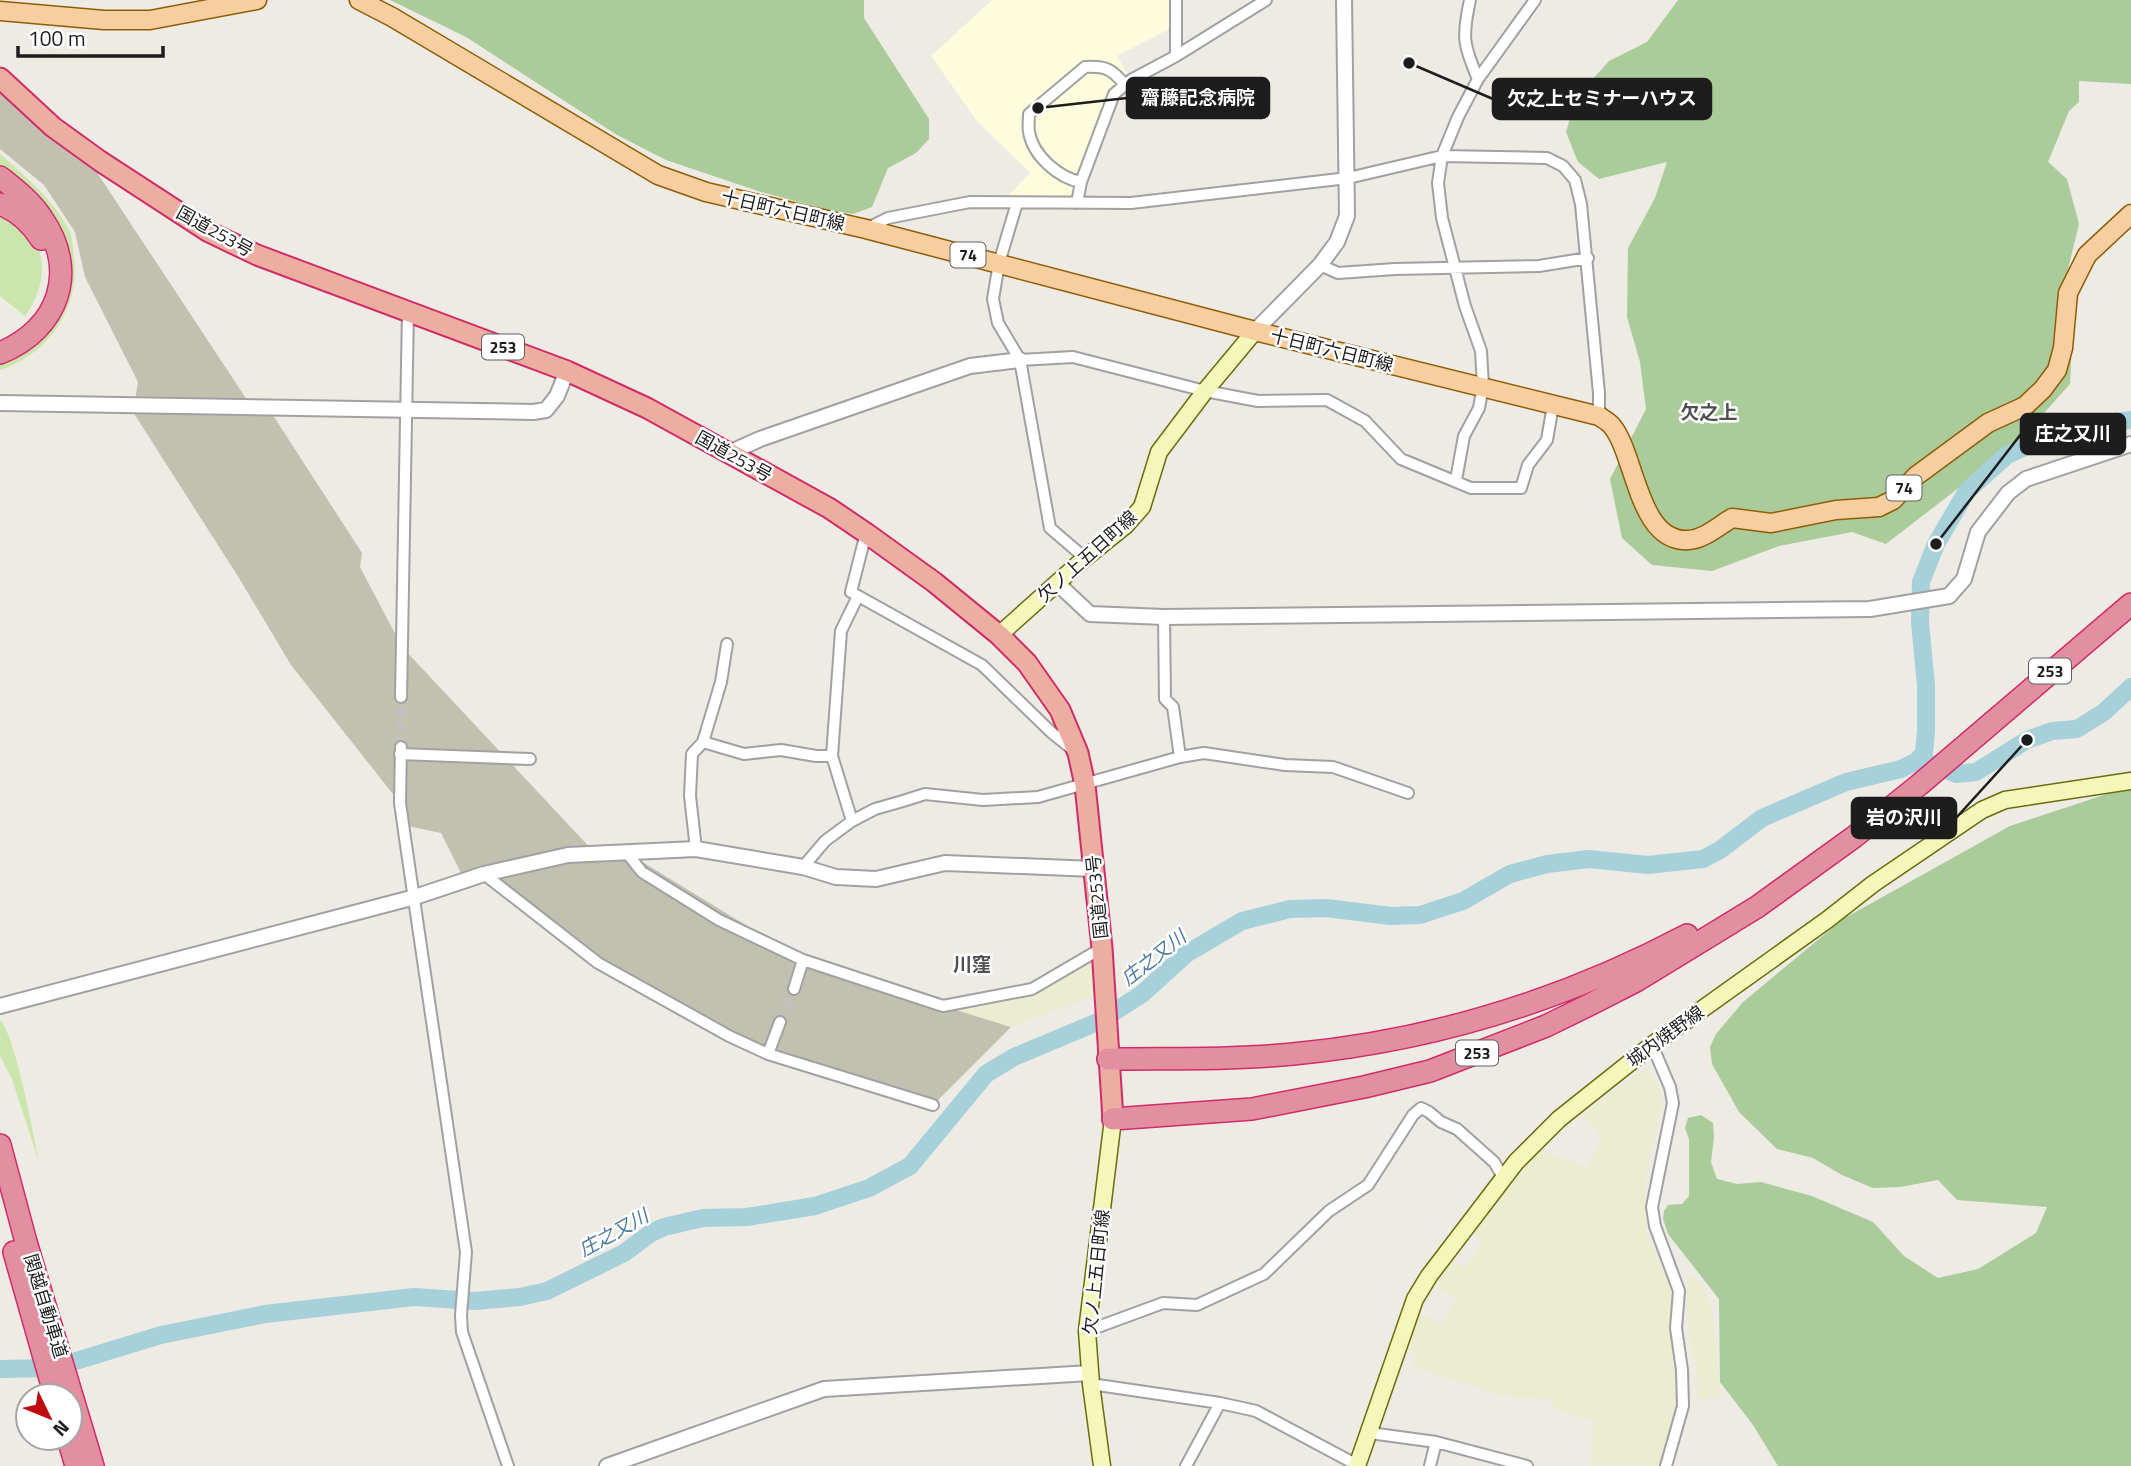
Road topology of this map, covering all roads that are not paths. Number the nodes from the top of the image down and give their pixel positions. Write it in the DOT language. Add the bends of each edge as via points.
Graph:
graph roads {
  1 [pos="257,0"];
  2 [pos="359,0"];
  3 [pos="1175,0"];
  4 [pos="1266,0"];
  5 [pos="1344,0"];
  6 [pos="1470,0"];
  7 [pos="1535,0"];
  8 [pos="0,11"];
  9 [pos="1175,56"];
  10 [pos="0,78"];
  11 [pos="1478,79"];
  12 [pos="1125,85"];
  13 [pos="1442,156"];
  14 [pos="0,177"];
  15 [pos="1348,178"];
  16 [pos="1081,182"];
  17 [pos="1017,203"];
  18 [pos="1077,203"];
  19 [pos="0,204"];
  20 [pos="2131,214"];
  21 [pos="866,229"];
  22 [pos="1588,258"];
  23 [pos="999,263"];
  24 [pos="1320,265"];
  25 [pos="1455,270"];
  26 [pos="408,312"];
  27 [pos="1255,331"];
  28 [pos="0,341"];
  29 [pos="0,353"];
  30 [pos="1020,360"];
  31 [pos="567,371"];
  32 [pos="1483,386"];
  33 [pos="1205,391"];
  34 [pos="0,403"];
  35 [pos="1553,405"];
  36 [pos="406,411"];
  37 [pos="1599,416"];
  38 [pos="2131,444"];
  39 [pos="729,453"];
  40 [pos="1456,481"];
  41 [pos="866,533"];
  42 [pos="1085,558"];
  43 [pos="1057,583"];
  44 [pos="858,596"];
  45 [pos="2131,604"];
  46 [pos="1164,617"];
  47 [pos="999,635"];
  48 [pos="727,644"];
  49 [pos="401,697"];
  50 [pos="703,742"];
  51 [pos="1078,753"];
  52 [pos="832,756"];
  53 [pos="1180,757"];
  54 [pos="530,760"];
  55 [pos="2131,781"];
  56 [pos="1085,785"];
  57 [pos="1408,793"];
  58 [pos="852,821"];
  59 [pos="696,849"];
  60 [pos="626,852"];
  61 [pos="803,867"];
  62 [pos="1094,869"];
  63 [pos="484,874"];
  64 [pos="1802,874"];
  65 [pos="415,897"];
  66 [pos="1102,948"];
  67 [pos="803,960"];
  68 [pos="794,989"];
  69 [pos="1,1002"];
  70 [pos="780,1022"];
  71 [pos="1652,1045"];
  72 [pos="768,1054"];
  73 [pos="1108,1059"];
  74 [pos="933,1105"];
  75 [pos="1113,1119"];
  76 [pos="0,1145"];
  77 [pos="1503,1177"];
  78 [pos="0,1192"];
  79 [pos="1087,1331"];
  80 [pos="47,1337"];
  81 [pos="1090,1379"];
  82 [pos="60,1382"];
  83 [pos="1220,1402"];
  84 [pos="1370,1433"];
  85 [pos="1436,1442"];
  86 [pos="84,1445"];
  87 [pos="1357,1465"];
  88 [pos="93,1466"];
  89 [pos="508,1466"];
  90 [pos="607,1466"];
  91 [pos="1102,1466"];
  92 [pos="1186,1466"];
  93 [pos="1430,1466"];
  94 [pos="1527,1466"];
  95 [pos="1666,1466"];
  1 -- 8 [label="main road" via="150,20"];
  2 -- 21 [label="main road, 十日町六日町線 / 74" via="658,175 706,192"];
  3 -- 9 [label="street"];
  4 -- 9 [label="street"];
  5 -- 15 [label="street"];
  6 -- 11 [label="street" via="1463,33"];
  7 -- 11 [label="street"];
  9 -- 12 [label="street"];
  10 -- 26 [label="highway, 国道253号 / 253" via="56,130 209,232"];
  11 -- 13 [label="street"];
  12 -- 16 [label="street" via="1114,94"];
  12 -- 16 [label="street" via="1114,71 1085,66 1029,114 1035,148 1066,180"];
  13 -- 15 [label="street"];
  13 -- 22 [label="street" via="1539,157 1563,166 1575,180"];
  13 -- 25 [label="street" via="1438,183"];
  14 -- 29 [label="highway" via="42,217 62,267 58,295 45,321 23,341"];
  15 -- 18 [label="street" via="1131,203"];
  15 -- 24 [label="street" via="1347,216 1337,242"];
  16 -- 18 [label="street"];
  17 -- 18 [label="street"];
  17 -- 21 [label="street" via="970,202 888,218"];
  17 -- 23 [label="street"];
  19 -- 28 [label="highway" via="37,232 50,271 39,308 22,328"];
  20 -- 37 [label="main road, 74" via="2087,255 2068,293 2057,370 2043,388 2025,406 1988,423 1879,507 1771,523 1732,518 1691,540 1674,539 1646,510 1621,443 1612,426"];
  21 -- 23 [label="main road, 十日町六日町線 / 74"];
  22 -- 25 [label="street" via="1539,266"];
  22 -- 37 [label="street"];
  23 -- 27 [label="main road, 十日町六日町線 / 74"];
  23 -- 30 [label="street" via="993,299 998,323"];
  24 -- 25 [label="street" via="1338,273"];
  24 -- 27 [label="street"];
  25 -- 32 [label="street" via="1481,351"];
  26 -- 31 [label="highway, 国道253号 / 253"];
  26 -- 36 [label="street"];
  27 -- 32 [label="main road, 十日町六日町線 / 74"];
  27 -- 33 [label="main road, 欠ノ上五日町線"];
  30 -- 33 [label="street" via="1073,357"];
  30 -- 39 [label="street" via="970,366"];
  30 -- 42 [label="street" via="1050,528"];
  31 -- 36 [label="street" via="546,410"];
  31 -- 39 [label="highway, 国道253号 / 253"];
  32 -- 35 [label="main road, 十日町六日町線 / 74"];
  32 -- 40 [label="street" via="1479,408 1464,436"];
  33 -- 40 [label="street" via="1258,401 1327,400 1364,421 1401,459"];
  33 -- 42 [label="main road, 欠ノ上五日町線" via="1159,452 1142,508"];
  34 -- 36 [label="street"];
  35 -- 37 [label="main road, 十日町六日町線 / 74"];
  35 -- 40 [label="street" via="1547,440 1528,465 1521,488 1471,488"];
  36 -- 49 [label="street"];
  38 -- 46 [label="street" via="2026,479 2008,493 1978,532 1964,579 1943,598 1870,609"];
  39 -- 41 [label="highway, 国道253号 / 253"];
  41 -- 44 [label="street" via="851,592"];
  41 -- 47 [label="highway, 国道253号 / 253"];
  42 -- 43 [label="main road, 欠ノ上五日町線"];
  43 -- 46 [label="street" via="1090,614"];
  43 -- 47 [label="main road, 欠ノ上五日町線"];
  44 -- 51 [label="street" via="982,665"];
  44 -- 52 [label="street" via="841,631"];
  45 -- 64 [label="highway, 253" via="1920,785"];
  46 -- 53 [label="street" via="1165,699 1173,707"];
  47 -- 51 [label="highway, 国道253号 / 253" via="1027,663 1060,710"];
  48 -- 50 [label="street"];
  50 -- 52 [label="street" via="744,754 781,750"];
  50 -- 59 [label="street" via="692,754 690,796"];
  51 -- 56 [label="highway, 国道253号 / 253"];
  52 -- 58 [label="street"];
  53 -- 56 [label="street"];
  53 -- 57 [label="street" via="1204,753 1333,767"];
  54 -- 65 [label="street" via="400,750 400,803"];
  55 -- 71 [label="main road, 城内焼野線" via="2005,800 1982,810"];
  56 -- 58 [label="street" via="1010,799 925,794"];
  56 -- 62 [label="highway, 国道253号 / 253"];
  58 -- 61 [label="street" via="825,841"];
  59 -- 60 [label="street"];
  59 -- 61 [label="street"];
  60 -- 63 [label="street" via="568,855"];
  60 -- 67 [label="street" via="642,872 719,920"];
  61 -- 62 [label="street" via="836,877 876,878 945,863"];
  62 -- 66 [label="highway, 国道253号 / 253"];
  63 -- 65 [label="street"];
  63 -- 72 [label="street" via="598,963"];
  64 -- 73 [label="highway, 253" via="1643,958 1526,1006 1450,1027 1401,1039 1293,1054"];
  64 -- 75 [label="highway, 253" via="1636,981 1546,1026 1430,1071 1252,1109"];
  65 -- 69 [label="street"];
  65 -- 89 [label="street" via="467,1252 462,1332"];
  66 -- 67 [label="street" via="1032,989 943,1006"];
  66 -- 73 [label="highway, 国道253号 / 253"];
  67 -- 68 [label="street"];
  70 -- 72 [label="street"];
  71 -- 77 [label="main road, 城内焼野線" via="1533,1142"];
  71 -- 95 [label="street" via="1673,1103 1652,1207 1679,1291 1675,1328 1682,1370 1683,1406"];
  72 -- 74 [label="street"];
  73 -- 75 [label="highway, 国道253号 / 253"];
  75 -- 79 [label="main road, 欠ノ上五日町線"];
  76 -- 80 [label="highway, 関越自動車道"];
  77 -- 79 [label="street" via="1494,1162 1457,1129 1421,1108 1368,1185 1329,1210 1264,1274 1197,1305 1163,1303"];
  77 -- 84 [label="main road, 城内焼野線" via="1415,1299"];
  78 -- 80 [label="highway, 関越自動車道"];
  79 -- 81 [label="main road, 欠ノ上五日町線"];
  80 -- 82 [label="highway, 関越自動車道"];
  81 -- 83 [label="street"];
  81 -- 90 [label="street" via="824,1389"];
  81 -- 91 [label="main road, 欠ノ上五日町線"];
  83 -- 87 [label="street" via="1256,1410"];
  83 -- 92 [label="street"];
  84 -- 85 [label="street"];
  84 -- 87 [label="main road, 城内焼野線"];
  85 -- 93 [label="street"];
  85 -- 94 [label="street"];
  86 -- 88 [label="highway, 関越自動車道"];
}
